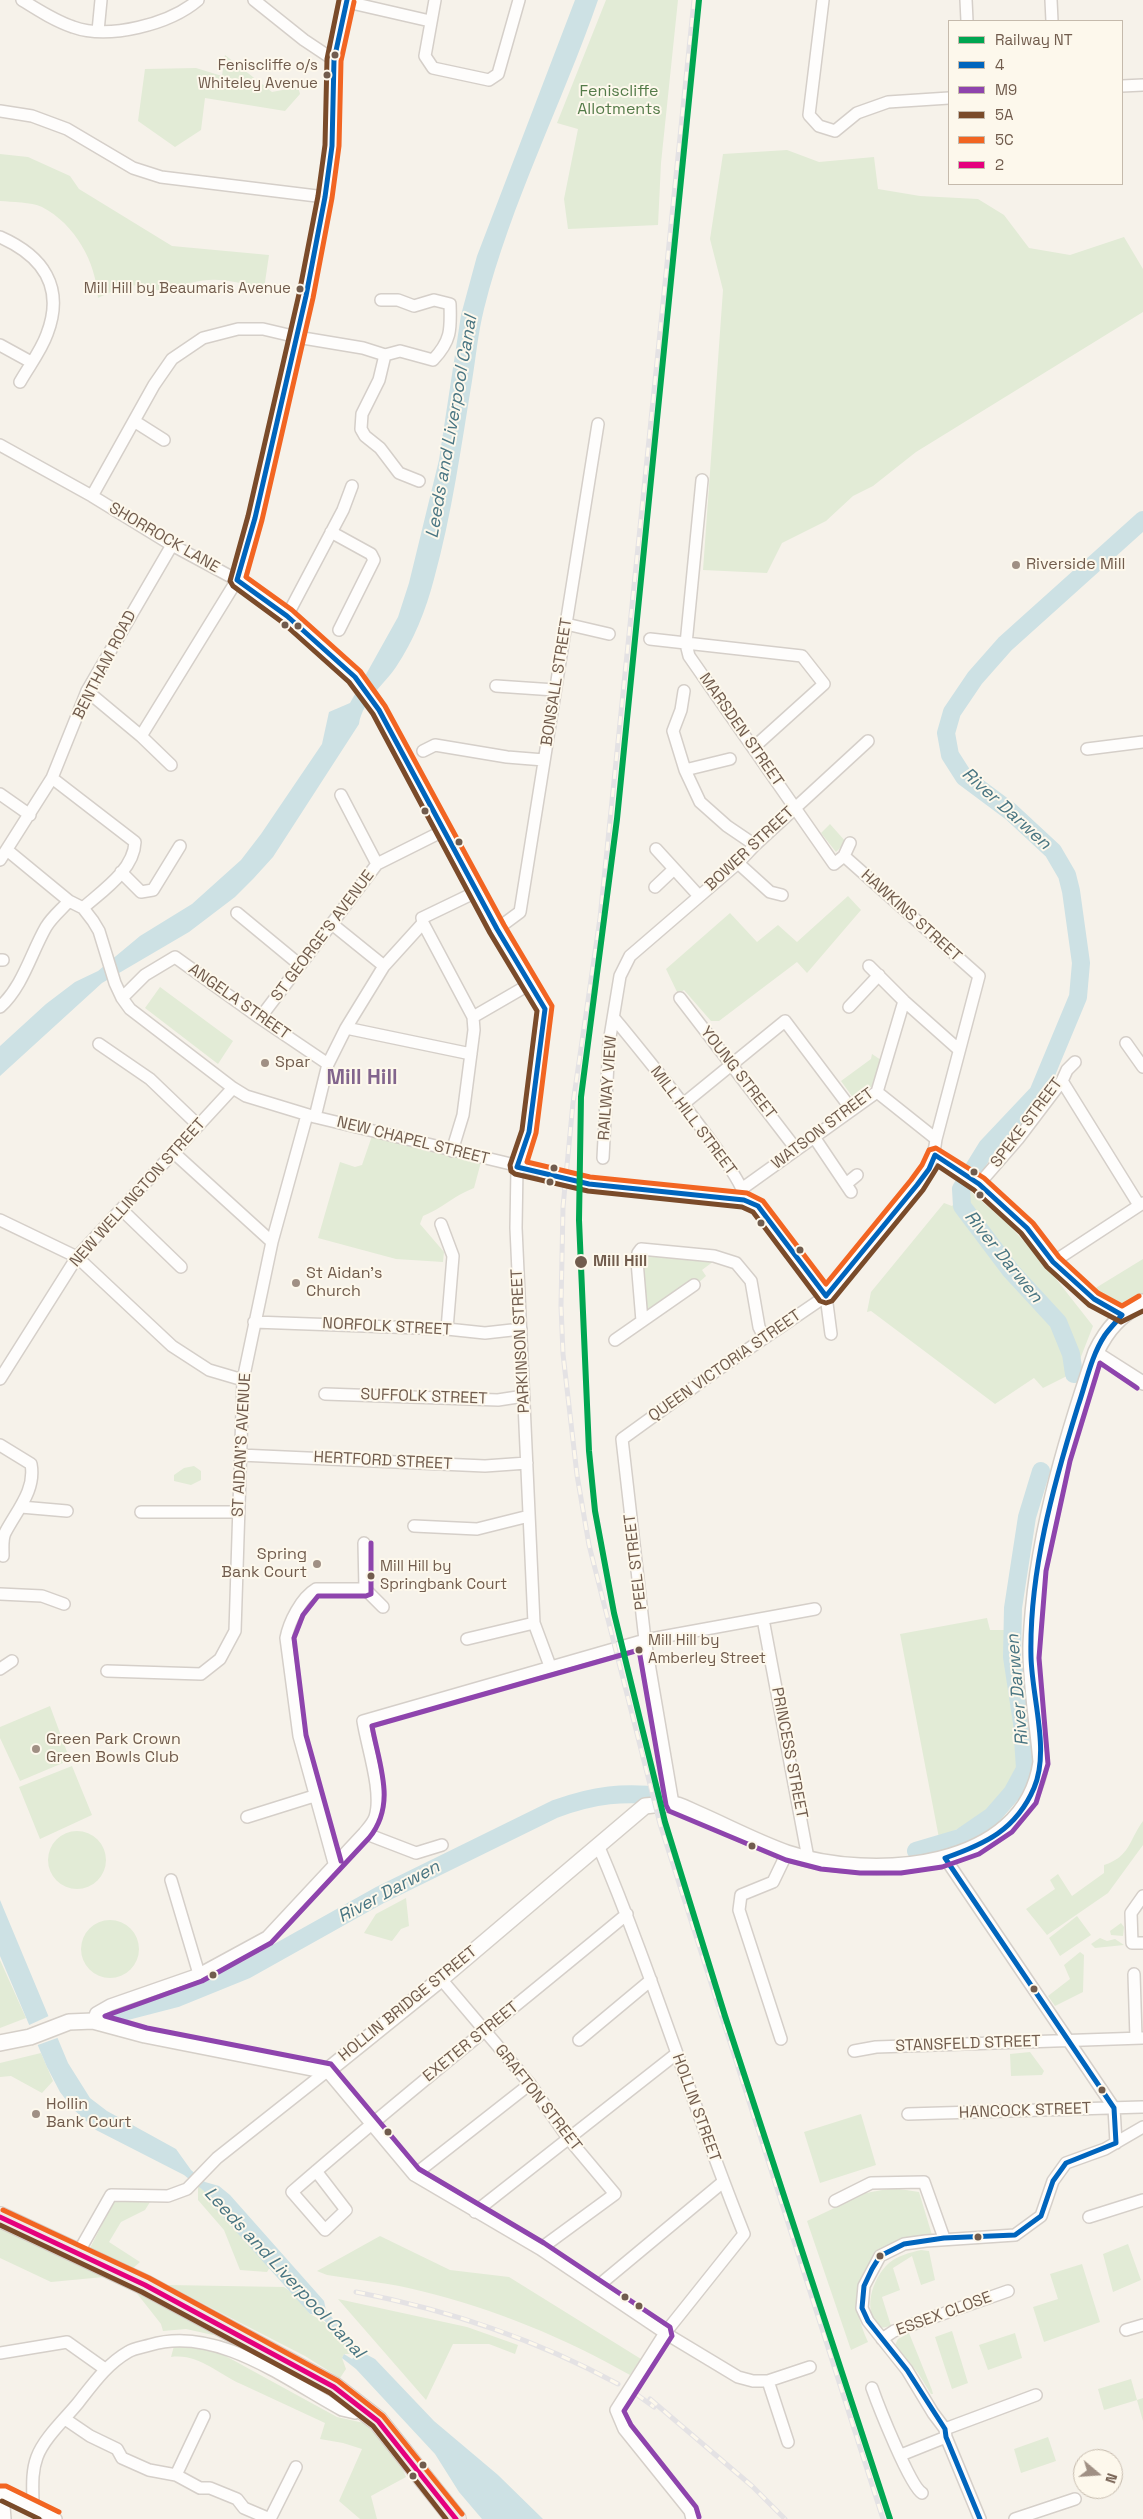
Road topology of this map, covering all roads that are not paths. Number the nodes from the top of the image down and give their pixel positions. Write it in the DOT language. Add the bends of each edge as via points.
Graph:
graph roads {
  1 [pos="22,0"];
  2 [pos="101,0"];
  3 [pos="198,0"];
  4 [pos="254,0"];
  5 [pos="436,0"];
  6 [pos="519,0"];
  7 [pos="823,0"];
  8 [pos="966,0"];
  9 [pos="1051,0"];
  10 [pos="347,1"];
  11 [pos="967,20"];
  12 [pos="1052,20"];
  13 [pos="430,21"];
  14 [pos="98,31"];
  15 [pos="334,60"];
  16 [pos="1143,85"];
  17 [pos="1123,86"];
  18 [pos="948,98"];
  19 [pos="0,111"];
  20 [pos="325,197"];
  21 [pos="0,237"];
  22 [pos="381,300"];
  23 [pos="297,337"];
  24 [pos="0,345"];
  25 [pos="385,355"];
  26 [pos="31,362"];
  27 [pos="20,382"];
  28 [pos="134,421"];
  29 [pos="598,424"];
  30 [pos="164,440"];
  31 [pos="0,445"];
  32 [pos="702,480"];
  33 [pos="418,481"];
  34 [pos="352,486"];
  35 [pos="92,496"];
  36 [pos="331,532"];
  37 [pos="172,545"];
  38 [pos="238,580"];
  39 [pos="286,616"];
  40 [pos="566,624"];
  41 [pos="339,630"];
  42 [pos="609,634"];
  43 [pos="650,639"];
  44 [pos="686,644"];
  45 [pos="496,686"];
  46 [pos="555,690"];
  47 [pos="87,691"];
  48 [pos="684,691"];
  49 [pos="141,736"];
  50 [pos="868,741"];
  51 [pos="1142,746"];
  52 [pos="753,748"];
  53 [pos="1088,749"];
  54 [pos="423,751"];
  55 [pos="730,759"];
  56 [pos="544,760"];
  57 [pos="171,765"];
  58 [pos="684,770"];
  59 [pos="52,778"];
  60 [pos="0,794"];
  61 [pos="341,795"];
  62 [pos="795,807"];
  63 [pos="30,814"];
  64 [pos="443,831"];
  65 [pos="850,844"];
  66 [pos="754,845"];
  67 [pos="180,846"];
  68 [pos="656,849"];
  69 [pos="7,850"];
  70 [pos="844,856"];
  71 [pos="0,860"];
  72 [pos="738,863"];
  73 [pos="377,864"];
  74 [pos="674,869"];
  75 [pos="121,872"];
  76 [pos="655,887"];
  77 [pos="476,892"];
  78 [pos="782,895"];
  79 [pos="699,896"];
  80 [pos="69,900"];
  81 [pos="84,908"];
  82 [pos="237,913"];
  83 [pos="423,923"];
  84 [pos="332,924"];
  85 [pos="497,929"];
  86 [pos="300,965"];
  87 [pos="384,966"];
  88 [pos="869,966"];
  89 [pos="879,975"];
  90 [pos="979,976"];
  91 [pos="530,984"];
  92 [pos="122,998"];
  93 [pos="680,998"];
  94 [pos="904,1001"];
  95 [pos="0,1007"];
  96 [pos="849,1007"];
  97 [pos="473,1017"];
  98 [pos="260,1018"];
  99 [pos="614,1018"];
  100 [pos="346,1028"];
  101 [pos="1126,1043"];
  102 [pos="99,1044"];
  103 [pos="958,1049"];
  104 [pos="470,1054"];
  105 [pos="732,1062"];
  106 [pos="1075,1062"];
  107 [pos="328,1064"];
  108 [pos="1143,1068"];
  109 [pos="1062,1081"];
  110 [pos="233,1088"];
  111 [pos="877,1092"];
  112 [pos="682,1104"];
  113 [pos="852,1110"];
  114 [pos="311,1116"];
  115 [pos="198,1125"];
  116 [pos="814,1137"];
  117 [pos="936,1139"];
  118 [pos="796,1149"];
  119 [pos="452,1151"];
  120 [pos="173,1152"];
  121 [pos="935,1155"];
  122 [pos="603,1158"];
  123 [pos="517,1167"];
  124 [pos="857,1175"];
  125 [pos="977,1183"];
  126 [pos="743,1194"];
  127 [pos="1141,1204"];
  128 [pos="121,1209"];
  129 [pos="0,1220"];
  130 [pos="441,1224"];
  131 [pos="272,1242"];
  132 [pos="77,1257"];
  133 [pos="1054,1262"];
  134 [pos="181,1267"];
  135 [pos="694,1285"];
  136 [pos="826,1296"];
  137 [pos="1143,1302"];
  138 [pos="1122,1315"];
  139 [pos="642,1321"];
  140 [pos="254,1322"];
  141 [pos="447,1329"];
  142 [pos="521,1329"];
  143 [pos="831,1334"];
  144 [pos="764,1337"];
  145 [pos="615,1340"];
  146 [pos="1096,1352"];
  147 [pos="0,1379"];
  148 [pos="243,1380"];
  149 [pos="1143,1384"];
  150 [pos="325,1394"];
  151 [pos="524,1396"];
  152 [pos="622,1439"];
  153 [pos="0,1445"];
  154 [pos="240,1455"];
  155 [pos="527,1463"];
  156 [pos="21,1507"];
  157 [pos="67,1511"];
  158 [pos="140,1512"];
  159 [pos="238,1512"];
  160 [pos="529,1516"];
  161 [pos="414,1526"];
  162 [pos="364,1543"];
  163 [pos="3,1556"];
  164 [pos="365,1589"];
  165 [pos="0,1594"];
  166 [pos="64,1604"];
  167 [pos="383,1607"];
  168 [pos="815,1609"];
  169 [pos="764,1619"];
  170 [pos="534,1623"];
  171 [pos="467,1640"];
  172 [pos="645,1640"];
  173 [pos="12,1661"];
  174 [pos="550,1666"];
  175 [pos="0,1669"];
  176 [pos="107,1671"];
  177 [pos="314,1796"];
  178 [pos="673,1804"];
  179 [pos="247,1817"];
  180 [pos="364,1833"];
  181 [pos="598,1845"];
  182 [pos="442,1846"];
  183 [pos="787,1853"];
  184 [pos="808,1858"];
  185 [pos="944,1858"];
  186 [pos="334,1863"];
  187 [pos="171,1880"];
  188 [pos="1143,1896"];
  189 [pos="628,1914"];
  190 [pos="1138,1943"];
  191 [pos="199,1974"];
  192 [pos="1134,1974"];
  193 [pos="442,1979"];
  194 [pos="652,1980"];
  195 [pos="93,2021"];
  196 [pos="486,2031"];
  197 [pos="1140,2038"];
  198 [pos="781,2039"];
  199 [pos="579,2040"];
  200 [pos="1070,2041"];
  201 [pos="0,2043"];
  202 [pos="854,2052"];
  203 [pos="676,2054"];
  204 [pos="327,2071"];
  205 [pos="530,2084"];
  206 [pos="1114,2108"];
  207 [pos="1142,2108"];
  208 [pos="908,2114"];
  209 [pos="372,2123"];
  210 [pos="1143,2127"];
  211 [pos="568,2138"];
  212 [pos="1116,2143"];
  213 [pos="316,2171"];
  214 [pos="414,2175"];
  215 [pos="723,2182"];
  216 [pos="1143,2200"];
  217 [pos="834,2201"];
  218 [pos="475,2212"];
  219 [pos="0,2218"];
  220 [pos="1089,2218"];
  221 [pos="944,2238"];
  222 [pos="540,2249"];
  223 [pos="78,2253"];
  224 [pos="598,2286"];
  225 [pos="1008,2291"];
  226 [pos="1143,2325"];
  227 [pos="1126,2330"];
  228 [pos="665,2333"];
  229 [pos="882,2339"];
  230 [pos="0,2353"];
  231 [pos="810,2367"];
  232 [pos="105,2369"];
  233 [pos="768,2381"];
  234 [pos="872,2388"];
  235 [pos="1036,2395"];
  236 [pos="363,2409"];
  237 [pos="204,2416"];
  238 [pos="65,2419"];
  239 [pos="946,2433"];
  240 [pos="788,2442"];
  241 [pos="901,2455"];
  242 [pos="296,2467"];
  243 [pos="176,2475"];
  244 [pos="922,2493"];
  245 [pos="2,2494"];
  246 [pos="1073,2499"];
  247 [pos="33,2506"];
  248 [pos="5,2519"];
  249 [pos="56,2519"];
  250 [pos="270,2519"];
  251 [pos="456,2519"];
  252 [pos="692,2519"];
  253 [pos="980,2519"];
  254 [pos="1015,2519"];
  1 -- 14 [label="street" via="75,28"];
  2 -- 14 [label="street"];
  3 -- 14 [label="street" via="156,22 118,32"];
  4 -- 15 [label="street"];
  5 -- 13 [label="street"];
  6 -- 13 [label="street" via="498,74 489,80 433,68 425,56"];
  7 -- 18 [label="street" via="809,116 819,126 834,131 857,113 888,102"];
  8 -- 11 [label="street"];
  9 -- 12 [label="street"];
  10 -- 13 [label="street"];
  10 -- 15 [label="street"];
  15 -- 20 [label="street" via="332,146"];
  16 -- 17 [label="street"];
  19 -- 20 [label="street" via="32,116 67,129 133,168 160,176"];
  20 -- 23 [label="street"];
  21 -- 26 [label="street" via="29,252 48,275 54,303 47,335"];
  22 -- 25 [label="street" via="398,300 414,306 434,300 450,304 451,323 446,346 433,360 400,351"];
  23 -- 25 [label="street"];
  23 -- 28 [label="street" via="263,329 238,328 203,338 172,359"];
  23 -- 38 [label="street"];
  24 -- 26 [label="street"];
  25 -- 33 [label="street" via="380,380 362,414 361,429 399,473"];
  26 -- 27 [label="street"];
  28 -- 30 [label="street"];
  28 -- 35 [label="street"];
  29 -- 40 [label="street, BONSALL STREET"];
  31 -- 35 [label="street, SHORROCK LANE"];
  32 -- 44 [label="street"];
  34 -- 36 [label="street"];
  35 -- 37 [label="street, SHORROCK LANE"];
  36 -- 39 [label="street"];
  36 -- 41 [label="street" via="371,554 374,560"];
  37 -- 38 [label="street, SHORROCK LANE"];
  37 -- 47 [label="street, BENTHAM ROAD"];
  38 -- 39 [label="street, SHORROCK LANE"];
  38 -- 49 [label="street"];
  39 -- 64 [label="street, SHORROCK LANE" via="355,677 378,710"];
  40 -- 42 [label="street"];
  40 -- 46 [label="street, BONSALL STREET"];
  43 -- 44 [label="street"];
  44 -- 52 [label="street, MARSDEN STREET" via="689,656"];
  44 -- 52 [label="street" via="802,656 824,684"];
  45 -- 46 [label="street"];
  46 -- 56 [label="street, BONSALL STREET"];
  47 -- 49 [label="street"];
  47 -- 59 [label="street, BENTHAM ROAD"];
  48 -- 58 [label="street" via="673,731"];
  49 -- 57 [label="street"];
  50 -- 62 [label="street, BOWER STREET"];
  51 -- 53 [label="street"];
  52 -- 62 [label="street, MARSDEN STREET"];
  54 -- 56 [label="street" via="435,745"];
  55 -- 58 [label="street"];
  56 -- 85 [label="street, BONSALL STREET" via="520,912"];
  58 -- 66 [label="street" via="700,802"];
  59 -- 63 [label="street, BENTHAM ROAD"];
  59 -- 75 [label="street" via="135,842 134,853"];
  60 -- 63 [label="street"];
  61 -- 73 [label="street"];
  62 -- 66 [label="street, BOWER STREET"];
  62 -- 70 [label="street, MARSDEN STREET" via="834,864"];
  63 -- 69 [label="street, BENTHAM ROAD"];
  64 -- 73 [label="street, ST GEORGE'S AVENUE"];
  64 -- 77 [label="street"];
  65 -- 70 [label="street"];
  66 -- 72 [label="street, BOWER STREET"];
  67 -- 75 [label="street" via="153,890 141,892"];
  68 -- 74 [label="street"];
  69 -- 71 [label="street, BENTHAM ROAD"];
  69 -- 80 [label="street"];
  70 -- 90 [label="street, HAWKINS STREET"];
  72 -- 78 [label="street" via="770,892"];
  72 -- 79 [label="street, BOWER STREET"];
  73 -- 84 [label="street, ST GEORGE'S AVENUE"];
  74 -- 76 [label="street"];
  74 -- 79 [label="street"];
  75 -- 81 [label="street"];
  77 -- 83 [label="street, ST AIDAN'S AVENUE" via="422,918"];
  77 -- 85 [label="street"];
  79 -- 99 [label="street, BOWER STREET" via="630,956 620,976"];
  80 -- 81 [label="street"];
  80 -- 95 [label="street" via="47,926 30,963"];
  81 -- 92 [label="street, NEW CHAPEL STREET" via="99,931"];
  82 -- 86 [label="street"];
  83 -- 87 [label="street, ST AIDAN'S AVENUE"];
  83 -- 97 [label="street"];
  84 -- 86 [label="street, ST GEORGE'S AVENUE"];
  84 -- 87 [label="street"];
  85 -- 91 [label="street"];
  86 -- 98 [label="street, ST GEORGE'S AVENUE"];
  87 -- 100 [label="street, ST AIDAN'S AVENUE"];
  88 -- 89 [label="street"];
  89 -- 94 [label="street"];
  89 -- 96 [label="street"];
  90 -- 103 [label="street, QUEEN VICTORIA STREET"];
  91 -- 97 [label="street"];
  91 -- 123 [label="street, PARKINSON STREET" via="546,1014 529,1132"];
  92 -- 98 [label="street, ANGELA STREET" via="145,975 175,957"];
  92 -- 110 [label="street, NEW CHAPEL STREET" via="130,1009"];
  93 -- 105 [label="street, YOUNG STREET"];
  94 -- 103 [label="street"];
  94 -- 111 [label="street, WATSON STREET"];
  97 -- 104 [label="street"];
  98 -- 107 [label="street, ANGELA STREET"];
  99 -- 112 [label="street, MILL HILL STREET"];
  99 -- 122 [label="street, RAILWAY VIEW" via="609,1043"];
  100 -- 104 [label="street"];
  100 -- 107 [label="street, ST AIDAN'S AVENUE"];
  101 -- 108 [label="street"];
  102 -- 115 [label="street" via="150,1079"];
  103 -- 117 [label="street, QUEEN VICTORIA STREET"];
  104 -- 119 [label="street" via="463,1115"];
  105 -- 112 [label="street"];
  105 -- 113 [label="street" via="785,1021"];
  105 -- 118 [label="street, YOUNG STREET"];
  106 -- 109 [label="street, SPEKE STREET"];
  107 -- 114 [label="street, ST AIDAN'S AVENUE"];
  109 -- 125 [label="street, SPEKE STREET" via="1018,1139"];
  109 -- 127 [label="street"];
  110 -- 114 [label="street, NEW CHAPEL STREET" via="246,1096"];
  110 -- 115 [label="street, NEW WELLINGTON STREET"];
  111 -- 113 [label="street, WATSON STREET"];
  111 -- 117 [label="street"];
  112 -- 126 [label="street, MILL HILL STREET"];
  113 -- 116 [label="street, WATSON STREET"];
  114 -- 119 [label="street, NEW CHAPEL STREET"];
  114 -- 131 [label="street, ST AIDAN'S AVENUE"];
  115 -- 120 [label="street, NEW WELLINGTON STREET"];
  116 -- 118 [label="street, WATSON STREET"];
  116 -- 124 [label="street" via="848,1188"];
  117 -- 121 [label="street, QUEEN VICTORIA STREET"];
  118 -- 126 [label="street, WATSON STREET"];
  119 -- 123 [label="street, NEW CHAPEL STREET"];
  120 -- 128 [label="street, NEW WELLINGTON STREET"];
  120 -- 131 [label="street"];
  121 -- 125 [label="street"];
  121 -- 136 [label="street, QUEEN VICTORIA STREET" via="917,1185"];
  123 -- 126 [label="street, NEW CHAPEL STREET, bridge" via="589,1184"];
  123 -- 142 [label="street, PARKINSON STREET" via="516,1228"];
  125 -- 133 [label="street" via="1027,1228"];
  126 -- 136 [label="street, MILL HILL STREET" via="758,1206"];
  127 -- 133 [label="street"];
  128 -- 132 [label="street, NEW WELLINGTON STREET"];
  128 -- 134 [label="street"];
  129 -- 132 [label="street"];
  130 -- 141 [label="street" via="453,1256"];
  131 -- 140 [label="street, ST AIDAN'S AVENUE"];
  132 -- 147 [label="street, NEW WELLINGTON STREET"];
  132 -- 148 [label="street" via="172,1346 209,1370"];
  133 -- 138 [label="street" via="1094,1299"];
  135 -- 139 [label="street"];
  136 -- 143 [label="street"];
  136 -- 144 [label="street, QUEEN VICTORIA STREET"];
  137 -- 138 [label="main road, HOLLIN BRIDGE STREET"];
  138 -- 146 [label="main road, HOLLIN BRIDGE STREET"];
  139 -- 144 [label="street" via="637,1261 641,1249 705,1255 727,1259 744,1272 754,1290 759,1327"];
  139 -- 145 [label="street"];
  140 -- 141 [label="street, NORFOLK STREET"];
  140 -- 148 [label="street, ST AIDAN'S AVENUE"];
  141 -- 142 [label="street, NORFOLK STREET" via="485,1333"];
  142 -- 151 [label="street, PARKINSON STREET"];
  144 -- 152 [label="street, QUEEN VICTORIA STREET"];
  146 -- 149 [label="street"];
  146 -- 185 [label="main road, HOLLIN BRIDGE STREET" via="1048,1513 1037,1579 1031,1646 1041,1762 1038,1777 1022,1809 1006,1826 981,1845"];
  148 -- 154 [label="street, ST AIDAN'S AVENUE"];
  150 -- 151 [label="street, SUFFOLK STREET" via="498,1400"];
  151 -- 155 [label="street, PARKINSON STREET"];
  152 -- 172 [label="street, PEEL STREET"];
  153 -- 156 [label="street" via="31,1464 33,1477"];
  154 -- 155 [label="street, HERTFORD STREET" via="485,1466"];
  154 -- 159 [label="street, ST AIDAN'S AVENUE"];
  155 -- 160 [label="street, PARKINSON STREET"];
  156 -- 157 [label="street"];
  156 -- 163 [label="street" via="4,1534"];
  158 -- 159 [label="street"];
  159 -- 176 [label="street, ST AIDAN'S AVENUE" via="235,1631 220,1659 201,1674"];
  160 -- 161 [label="street" via="476,1529"];
  160 -- 170 [label="street, PARKINSON STREET"];
  162 -- 164 [label="street"];
  164 -- 167 [label="street"];
  164 -- 177 [label="street" via="316,1589 310,1593 288,1628 286,1638 299,1736"];
  165 -- 166 [label="street" via="42,1596"];
  168 -- 169 [label="street"];
  169 -- 172 [label="street"];
  169 -- 184 [label="street, PRINCESS STREET"];
  170 -- 171 [label="street"];
  170 -- 174 [label="street, PARKINSON STREET"];
  172 -- 174 [label="street"];
  172 -- 178 [label="street, PEEL STREET"];
  173 -- 175 [label="street"];
  174 -- 180 [label="street" via="363,1721 377,1807 375,1818"];
  177 -- 179 [label="street"];
  177 -- 186 [label="street"];
  178 -- 181 [label="main road, HOLLIN BRIDGE STREET" via="645,1806"];
  178 -- 183 [label="main road, HOLLIN BRIDGE STREET"];
  180 -- 182 [label="street" via="416,1853"];
  180 -- 186 [label="street"];
  181 -- 189 [label="street, HOLLIN STREET"];
  181 -- 193 [label="main road, HOLLIN BRIDGE STREET"];
  183 -- 184 [label="main road, HOLLIN BRIDGE STREET"];
  183 -- 198 [label="street" via="773,1882 741,1895 738,1910"];
  184 -- 185 [label="main road, HOLLIN BRIDGE STREET" via="869,1868"];
  185 -- 200 [label="street"];
  186 -- 191 [label="street" via="267,1936"];
  187 -- 191 [label="street"];
  188 -- 190 [label="street" via="1131,1913"];
  189 -- 194 [label="street, HOLLIN STREET"];
  189 -- 196 [label="street, EXETER STREET"];
  191 -- 195 [label="street" via="110,2005 96,2013"];
  192 -- 197 [label="street"];
  193 -- 196 [label="street, GRAFTON STREET"];
  193 -- 204 [label="main road, HOLLIN BRIDGE STREET"];
  194 -- 199 [label="street"];
  194 -- 203 [label="street, HOLLIN STREET"];
  195 -- 201 [label="main road" via="69,2022 30,2037"];
  195 -- 204 [label="main road"];
  196 -- 205 [label="street, GRAFTON STREET"];
  196 -- 209 [label="street, EXETER STREET"];
  197 -- 200 [label="street, STANSFELD STREET"];
  200 -- 202 [label="street, STANSFELD STREET" via="876,2048"];
  200 -- 206 [label="street"];
  203 -- 211 [label="street"];
  203 -- 215 [label="street, HOLLIN STREET"];
  204 -- 209 [label="street"];
  204 -- 223 [label="street, HOLLIN BRIDGE STREET" via="204,2170 187,2189 168,2196 111,2195"];
  205 -- 211 [label="street, GRAFTON STREET"];
  205 -- 214 [label="street"];
  206 -- 207 [label="street, HANCOCK STREET"];
  206 -- 208 [label="street, HANCOCK STREET"];
  206 -- 212 [label="street"];
  209 -- 213 [label="street, EXETER STREET"];
  209 -- 214 [label="street"];
  210 -- 212 [label="street"];
  211 -- 218 [label="street"];
  211 -- 222 [label="street, GRAFTON STREET" via="614,2194"];
  212 -- 221 [label="street" via="1066,2163 1053,2182 1042,2216 1015,2235"];
  213 -- 213 [label="street, EXETER STREET" via="346,2210 324,2230 292,2192"];
  214 -- 218 [label="street"];
  215 -- 224 [label="street"];
  215 -- 228 [label="street, HOLLIN STREET" via="744,2234"];
  216 -- 220 [label="street"];
  217 -- 221 [label="street" via="871,2183 924,2182"];
  218 -- 222 [label="street"];
  219 -- 223 [label="highway"];
  221 -- 229 [label="street" via="904,2244 880,2256 876,2262 864,2286 862,2308"];
  222 -- 224 [label="street"];
  223 -- 236 [label="highway" via="145,2285 334,2387"];
  224 -- 228 [label="street"];
  225 -- 229 [label="street, ESSEX CLOSE" via="894,2331"];
  226 -- 227 [label="street"];
  228 -- 233 [label="street" via="738,2377"];
  228 -- 252 [label="street" via="616,2410 624,2429 690,2511"];
  229 -- 239 [label="street" via="907,2370"];
  230 -- 232 [label="street" via="67,2342"];
  231 -- 233 [label="street"];
  232 -- 236 [label="street" via="129,2351 163,2341 212,2343 243,2355 342,2410 355,2413"];
  232 -- 238 [label="street"];
  233 -- 240 [label="street"];
  234 -- 241 [label="street"];
  235 -- 239 [label="street"];
  236 -- 251 [label="highway" via="378,2421 406,2454"];
  237 -- 243 [label="street"];
  238 -- 243 [label="street" via="117,2449 122,2458 149,2470"];
  238 -- 247 [label="street" via="37,2456"];
  239 -- 241 [label="street"];
  239 -- 253 [label="street"];
  241 -- 244 [label="street" via="917,2490"];
  242 -- 250 [label="street"];
  243 -- 250 [label="street" via="200,2488 210,2488 237,2499 244,2508"];
  245 -- 247 [label="street"];
  245 -- 248 [label="street"];
  246 -- 254 [label="street"];
  247 -- 249 [label="street"];
}
